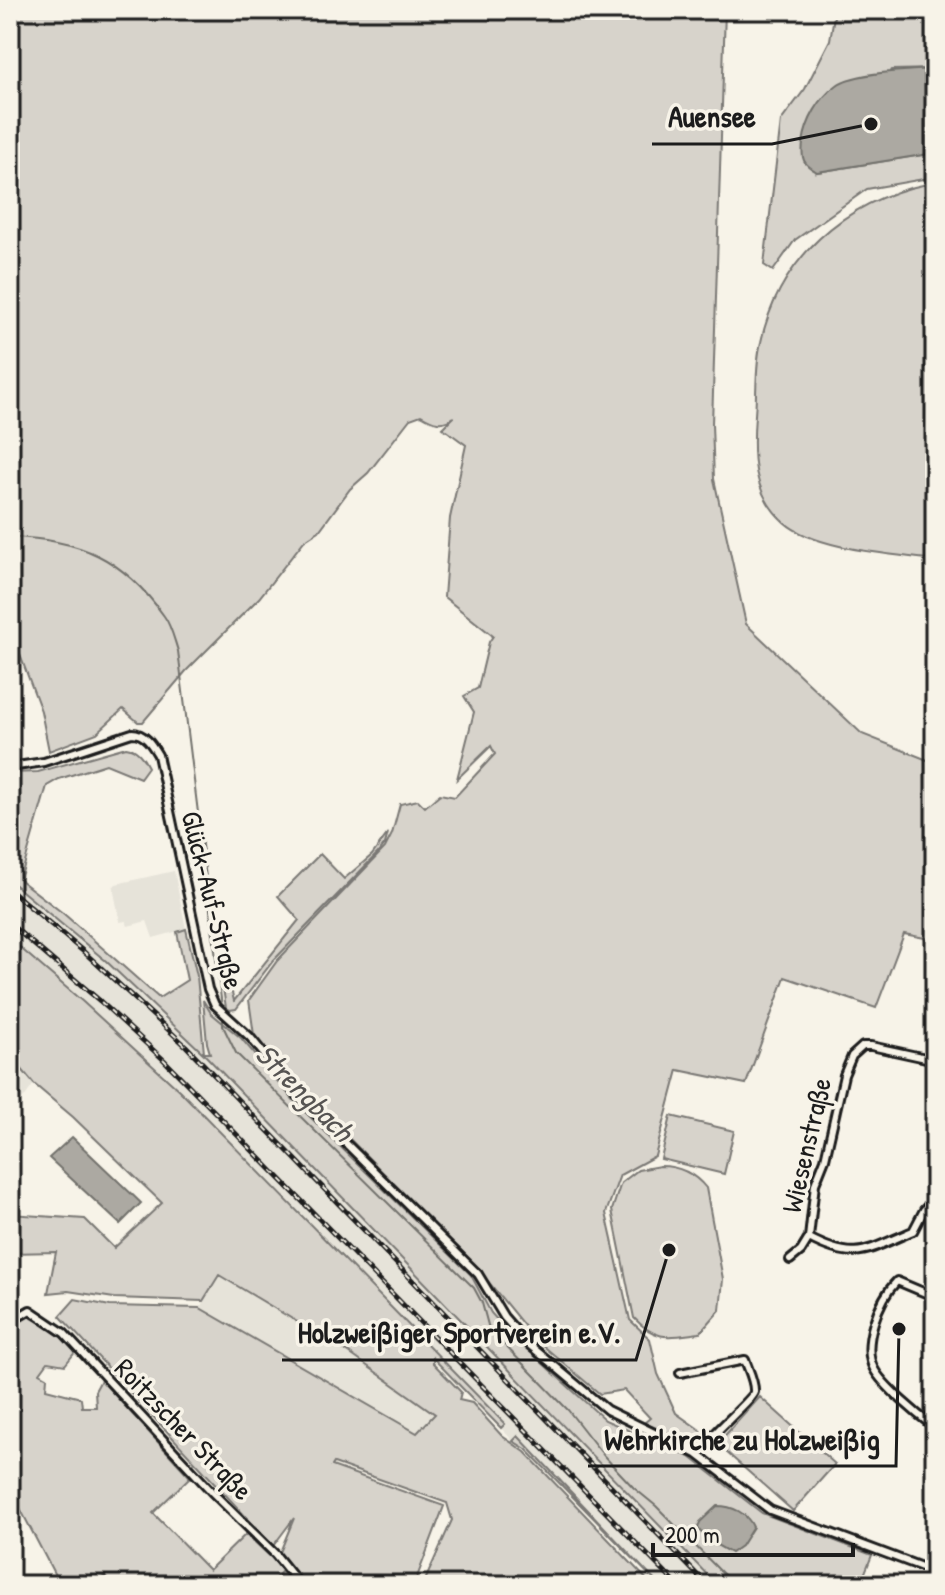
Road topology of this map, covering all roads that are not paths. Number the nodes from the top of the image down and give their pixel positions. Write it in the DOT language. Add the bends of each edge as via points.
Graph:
graph roads {
  1 [pos="10,767"];
  2 [pos="935,1060"];
  3 [pos="935,1198"];
  4 [pos="809,1238"];
  5 [pos="935,1243"];
  6 [pos="790,1260"];
  7 [pos="935,1270"];
  8 [pos="935,1297"];
  9 [pos="10,1322"];
  10 [pos="680,1373"];
  11 [pos="935,1397"];
  12 [pos="935,1429"];
  13 [pos="697,1454"];
  14 [pos="935,1572"];
  15 [pos="300,1585"];
  1 -- 13 [label="street, Glück-Auf-Straße" via="44,762 132,733 148,740 158,755 215,1005 250,1037 299,1097 471,1266 526,1342 616,1417"];
  2 -- 4 [label="street, Wiesenstraße" via="871,1046 852,1056 815,1184"];
  3 -- 4 [label="street, Wiesenstraße" via="913,1231 861,1252 833,1250"];
  4 -- 6 [label="street, Wiesenstraße"];
  5 -- 7 [label="street"];
  8 -- 12 [label="street" via="897,1281 876,1313 870,1358 875,1371"];
  9 -- 15 [label="street, Roitzscher Straße" via="30,1310 64,1333"];
  10 -- 13 [label="street" via="745,1360 754,1387 752,1398"];
  11 -- 12 [label="street"];
  13 -- 14 [label="street, Glück-Auf-Straße" via="770,1510"];
}
